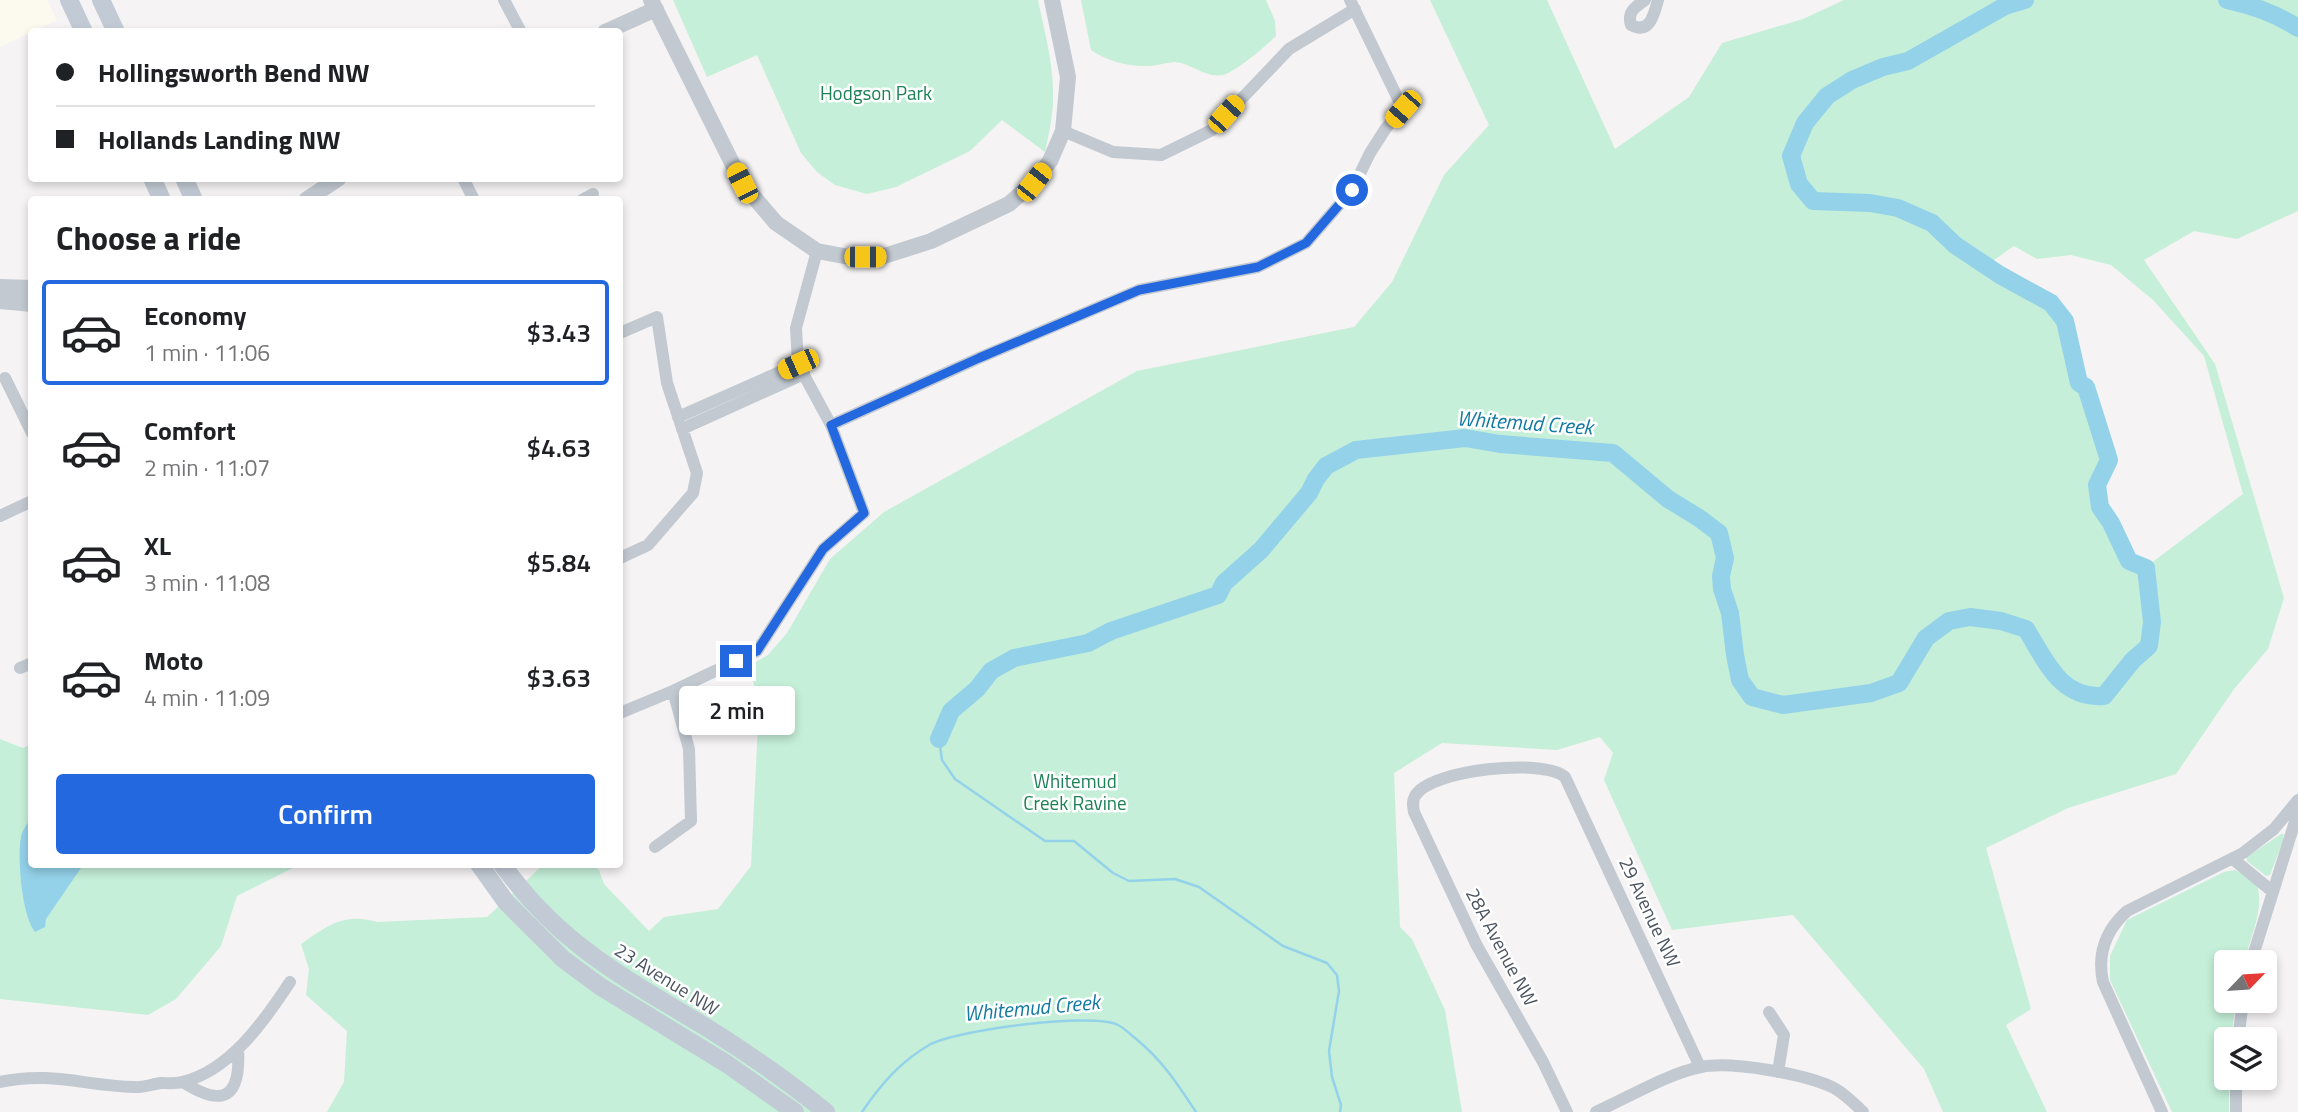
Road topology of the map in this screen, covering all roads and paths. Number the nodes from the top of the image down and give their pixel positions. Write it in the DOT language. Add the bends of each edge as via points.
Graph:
graph roads {
  1 [pos="69,0"];
  2 [pos="101,0"];
  3 [pos="504,0"];
  4 [pos="1052,0"];
  5 [pos="1645,0"];
  6 [pos="1658,0"];
  7 [pos="1352,4"];
  8 [pos="653,5"];
  9 [pos="82,28"];
  10 [pos="114,28"];
  11 [pos="519,28"];
  12 [pos="612,28"];
  13 [pos="1063,131"];
  14 [pos="332,189"];
  15 [pos="315,196"];
  16 [pos="817,251"];
  17 [pos="0,287"];
  18 [pos="28,288"];
  19 [pos="0,301"];
  20 [pos="28,304"];
  21 [pos="623,332"];
  22 [pos="801,369"];
  23 [pos="5,378"];
  24 [pos="680,423"];
  25 [pos="28,425"];
  26 [pos="831,425"];
  27 [pos="28,503"];
  28 [pos="0,516"];
  29 [pos="623,557"];
  30 [pos="673,691"];
  31 [pos="623,712"];
  32 [pos="1562,774"];
  33 [pos="2298,800"];
  34 [pos="2298,812"];
  35 [pos="655,848"];
  36 [pos="2233,859"];
  37 [pos="482,868"];
  38 [pos="505,868"];
  39 [pos="2273,892"];
  40 [pos="2254,950"];
  41 [pos="290,982"];
  42 [pos="1769,1012"];
  43 [pos="238,1049"];
  44 [pos="1700,1067"];
  45 [pos="1778,1072"];
  46 [pos="0,1082"];
  47 [pos="183,1082"];
  48 [pos="2236,1090"];
  49 [pos="822,1109"];
  50 [pos="795,1112"];
  51 [pos="1567,1112"];
  52 [pos="1596,1112"];
  53 [pos="1863,1112"];
  54 [pos="2162,1112"];
  55 [pos="2236,1112"];
  1 -- 9 [label="main road"];
  2 -- 10 [label="main road"];
  3 -- 11 [label="street"];
  4 -- 13 [label="street" via="1068,77"];
  5 -- 6 [label="street" via="1630,16 1636,28 1648,26"];
  7 -- 13 [label="street" via="1289,49 1212,130 1161,155 1112,152"];
  7 -- 26 [label="street" via="1403,109 1381,136 1352,190 1306,243 1258,267 1139,290"];
  8 -- 12 [label="street"];
  8 -- 16 [label="street" via="742,183 776,223"];
  13 -- 16 [label="street" via="1050,161 1034,182 1009,204 983,218 881,257"];
  14 -- 15 [label="street"];
  16 -- 22 [label="street" via="796,328"];
  17 -- 18 [label="street"];
  19 -- 20 [label="street"];
  21 -- 24 [label="street" via="657,317 667,383"];
  22 -- 24 [label="street"];
  22 -- 26 [label="street"];
  23 -- 25 [label="street"];
  24 -- 29 [label="street" via="696,472 692,493 649,545"];
  26 -- 30 [label="street" via="864,513 823,549 757,651"];
  27 -- 28 [label="street"];
  30 -- 31 [label="street"];
  30 -- 35 [label="street" via="690,750 691,821"];
  32 -- 44 [label="street, 29 Avenue NW"];
  32 -- 51 [label="street, 28A Avenue NW" via="1548,769 1467,771 1424,788 1414,797 1414,812 1476,944"];
  33 -- 36 [label="street" via="2274,829"];
  34 -- 39 [label="street"];
  36 -- 39 [label="street"];
  36 -- 54 [label="street" via="2127,911 2104,943 2103,982"];
  37 -- 50 [label="main road, 23 Avenue NW" via="506,902 563,959"];
  38 -- 49 [label="main road, 23 Avenue NW" via="520,890 574,943 741,1050"];
  39 -- 40 [label="street"];
  41 -- 43 [label="street" via="263,1024"];
  42 -- 45 [label="street" via="1784,1035"];
  43 -- 47 [label="street" via="210,1070"];
  43 -- 47 [label="street" via="238,1071 228,1093 215,1097 201,1094"];
  44 -- 45 [label="street"];
  44 -- 52 [label="street"];
  45 -- 53 [label="street" via="1817,1081 1845,1095"];
  46 -- 47 [label="street" via="54,1077 135,1087"];
  48 -- 55 [label="street"];
}
